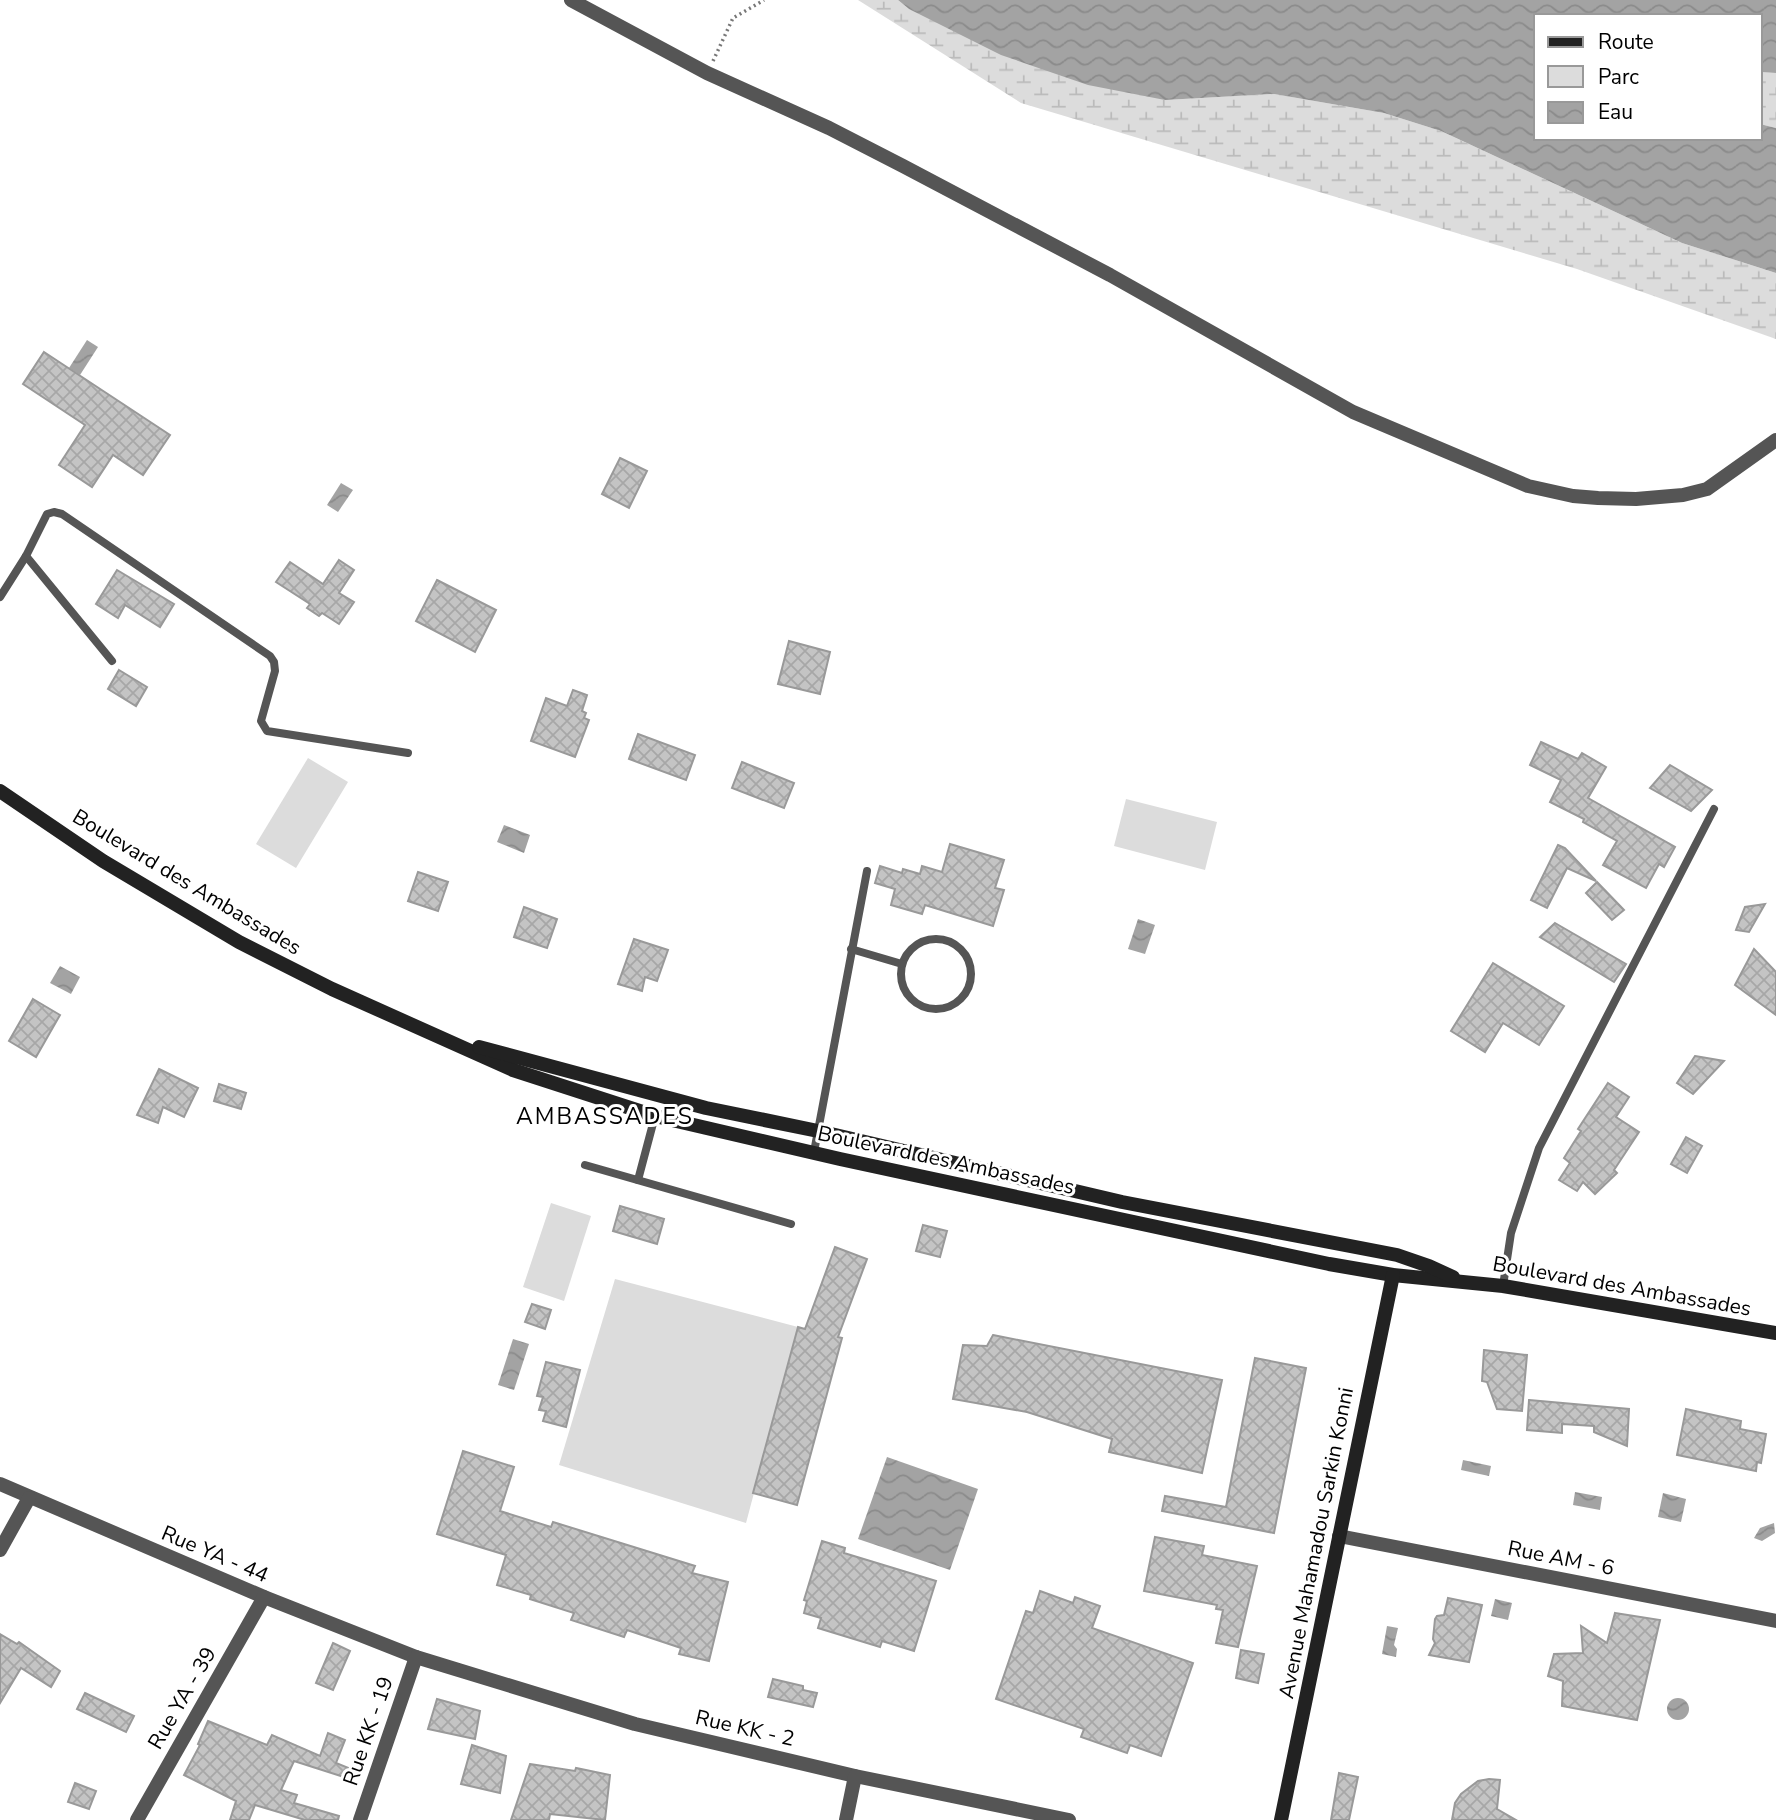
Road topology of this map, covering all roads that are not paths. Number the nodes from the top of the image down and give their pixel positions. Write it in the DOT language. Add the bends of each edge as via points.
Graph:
graph roads {
  1 [pos="571,0"];
  2 [pos="1776,440"];
  3 [pos="26,556"];
  4 [pos="0,597"];
  5 [pos="112,662"];
  6 [pos="408,753"];
  7 [pos="0,791"];
  8 [pos="1714,809"];
  9 [pos="867,871"];
  10 [pos="851,948"];
  11 [pos="902,964"];
  12 [pos="434,1035"];
  13 [pos="655,1116"];
  14 [pos="818,1131"];
  15 [pos="814,1152"];
  16 [pos="585,1165"];
  17 [pos="638,1180"];
  18 [pos="791,1224"];
  19 [pos="1392,1275"];
  20 [pos="1461,1282"];
  21 [pos="1503,1286"];
  22 [pos="1776,1333"];
  23 [pos="0,1484"];
  24 [pos="29,1498"];
  25 [pos="1339,1536"];
  26 [pos="0,1550"];
  27 [pos="264,1597"];
  28 [pos="1776,1621"];
  29 [pos="416,1657"];
  30 [pos="855,1776"];
  31 [pos="1048,1818"];
  32 [pos="137,1820"];
  33 [pos="359,1820"];
  34 [pos="845,1820"];
  35 [pos="1069,1820"];
  36 [pos="1281,1820"];
  1 -- 2 [label="street" via="707,73 891,159 1353,412 1528,486 1598,498 1684,495 1707,489"];
  3 -- 4 [label="lane"];
  3 -- 5 [label="lane"];
  3 -- 6 [label="lane" via="47,514 62,514 270,656 275,671 261,721 267,731"];
  7 -- 12 [label="main road, Boulevard des Ambassades" via="103,861 239,942"];
  8 -- 21 [label="lane" via="1539,1148 1511,1233"];
  9 -- 10 [label="lane"];
  10 -- 11 [label="lane"];
  10 -- 14 [label="lane"];
  11 -- 11 [label="lane" via="901,984 908,996 921,1007 934,1010 956,1003 971,977 961,950 942,940 918,943"];
  12 -- 13 [label="main road, Boulevard des Ambassades" via="513,1070"];
  12 -- 14 [label="main road, Boulevard des Ambassades" via="706,1108"];
  13 -- 15 [label="main road, Boulevard des Ambassades"];
  13 -- 17 [label="lane"];
  14 -- 15 [label="lane"];
  14 -- 20 [label="main road, Boulevard des Ambassades" via="1122,1202 1397,1255"];
  15 -- 19 [label="main road, Boulevard des Ambassades"];
  16 -- 17 [label="lane"];
  17 -- 18 [label="lane"];
  19 -- 20 [label="main road, Boulevard des Ambassades"];
  19 -- 25 [label="main road, Avenue Mahamadou Sarkin Konni"];
  20 -- 21 [label="main road, Boulevard des Ambassades"];
  21 -- 22 [label="main road, Boulevard des Ambassades"];
  23 -- 24 [label="street, Rue YA - 44"];
  24 -- 26 [label="street"];
  24 -- 27 [label="street, Rue YA - 44"];
  25 -- 28 [label="street, Rue AM - 6"];
  25 -- 36 [label="main road, Avenue Mahamadou Sarkin Konni"];
  27 -- 29 [label="street, Rue YA - 44"];
  27 -- 32 [label="street, Rue YA - 39"];
  29 -- 30 [label="street, Rue KK - 2" via="635,1724"];
  29 -- 33 [label="street, Rue KK - 19"];
  30 -- 31 [label="street, Rue KK - 2"];
  30 -- 34 [label="street"];
  31 -- 35 [label="street, Rue KK - 2"];
}
